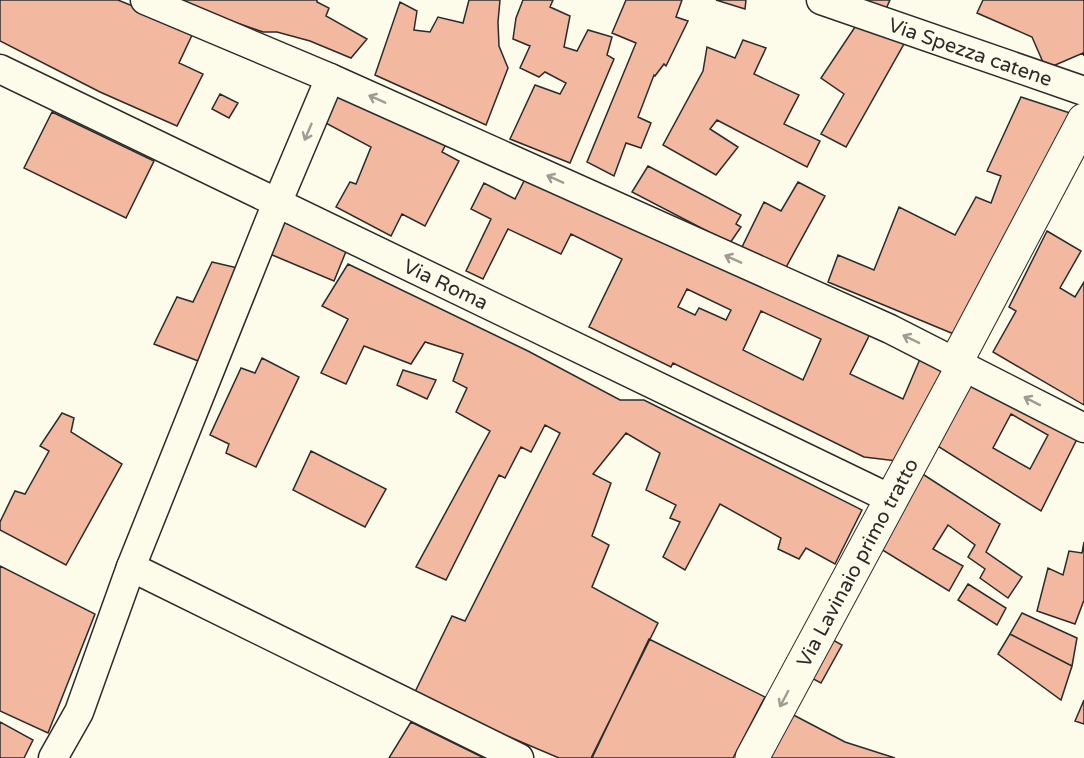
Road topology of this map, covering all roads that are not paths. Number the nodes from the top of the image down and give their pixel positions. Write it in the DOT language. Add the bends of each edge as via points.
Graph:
graph roads {
  1 [pos="145,0"];
  2 [pos="821,0"];
  3 [pos="0,69"];
  4 [pos="330,78"];
  5 [pos="1084,91"];
  6 [pos="1084,120"];
  7 [pos="278,203"];
  8 [pos="960,364"];
  9 [pos="1084,428"];
  10 [pos="891,499"];
  11 [pos="131,567"];
  12 [pos="53,758"];
  13 [pos="519,758"];
  14 [pos="752,758"];
  1 -- 4 [label="street"];
  2 -- 5 [label="street, Via Spezza catene"];
  3 -- 7 [label="street, Via Roma"];
  4 -- 7 [label="street, one-way"];
  8 -- 4 [label="street, one-way"];
  6 -- 8 [label="street, Via Lavinaio primo tratto"];
  7 -- 10 [label="street, Via Roma"];
  7 -- 11 [label="street"];
  9 -- 8 [label="street, one-way"];
  8 -- 10 [label="street, Via Lavinaio primo tratto"];
  10 -- 14 [label="street, Via Lavinaio primo tratto, one-way"];
  11 -- 12 [label="street" via="79,712"];
  11 -- 13 [label="street"];
}
